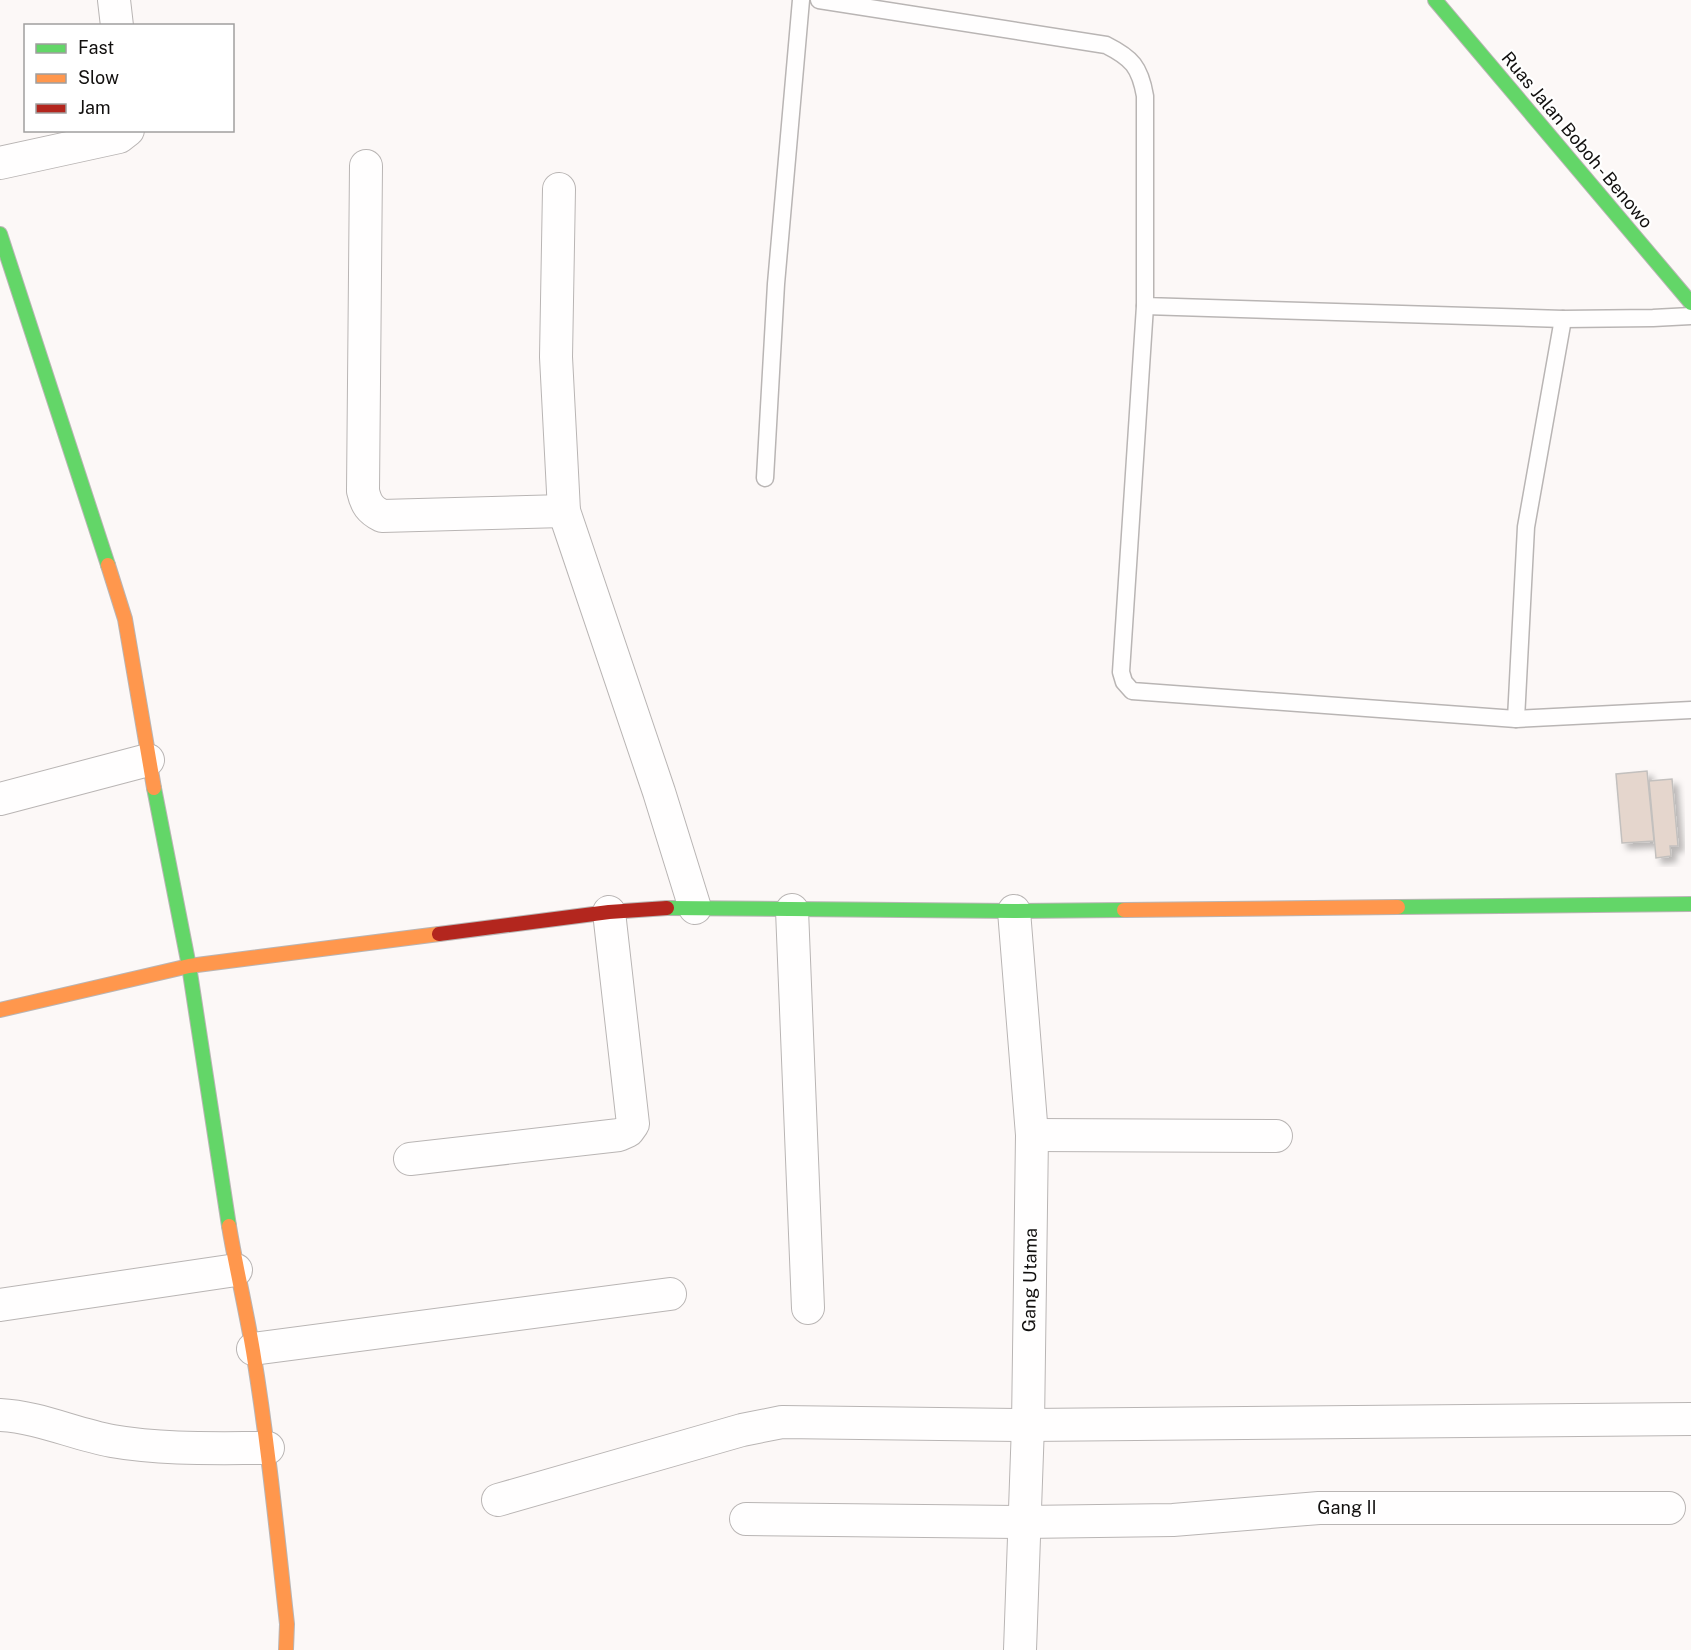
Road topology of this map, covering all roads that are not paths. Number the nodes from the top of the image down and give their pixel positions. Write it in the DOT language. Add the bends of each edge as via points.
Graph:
graph roads {
  1 [pos="114,0"];
  2 [pos="801,0"];
  3 [pos="819,0"];
  4 [pos="1435,0"];
  5 [pos="117,24"];
  6 [pos="125,132"];
  7 [pos="0,163"];
  8 [pos="366,166"];
  9 [pos="559,189"];
  10 [pos="0,234"];
  11 [pos="1691,303"];
  12 [pos="1145,306"];
  13 [pos="1691,316"];
  14 [pos="1563,319"];
  15 [pos="765,478"];
  16 [pos="564,511"];
  17 [pos="1691,710"];
  18 [pos="1516,719"];
  19 [pos="148,760"];
  20 [pos="0,799"];
  21 [pos="1691,904"];
  22 [pos="696,908"];
  23 [pos="792,910"];
  24 [pos="1014,910"];
  25 [pos="609,912"];
  26 [pos="189,966"];
  27 [pos="0,1010"];
  28 [pos="1032,1135"];
  29 [pos="1276,1136"];
  30 [pos="410,1159"];
  31 [pos="236,1270"];
  32 [pos="670,1294"];
  33 [pos="0,1305"];
  34 [pos="808,1308"];
  35 [pos="253,1349"];
  36 [pos="0,1415"];
  37 [pos="1691,1419"];
  38 [pos="1028,1425"];
  39 [pos="268,1448"];
  40 [pos="498,1500"];
  41 [pos="1669,1509"];
  42 [pos="746,1518"];
  43 [pos="1024,1522"];
  44 [pos="286,1650"];
  45 [pos="1020,1650"];
  1 -- 5 [label="street"];
  2 -- 15 [label="lane" via="776,284"];
  3 -- 12 [label="lane" via="1106,45 1126,55 1139,73 1145,96"];
  4 -- 11 [label="street, Ruas Jalan Boboh - Benowo"];
  6 -- 7 [label="street"];
  8 -- 16 [label="street" via="365,502 382,516"];
  9 -- 16 [label="street" via="556,357"];
  10 -- 19 [label="street" via="125,619"];
  12 -- 14 [label="lane"];
  12 -- 18 [label="lane" via="1121,672 1132,691"];
  13 -- 14 [label="lane"];
  14 -- 18 [label="lane" via="1526,527"];
  16 -- 22 [label="street"];
  17 -- 18 [label="lane"];
  19 -- 20 [label="street"];
  19 -- 26 [label="street"];
  21 -- 24 [label="street"];
  22 -- 23 [label="street"];
  22 -- 25 [label="street"];
  23 -- 24 [label="street"];
  23 -- 34 [label="street"];
  24 -- 28 [label="street, Gang Utama"];
  25 -- 26 [label="street"];
  25 -- 30 [label="street" via="633,1124 628,1131"];
  26 -- 27 [label="street"];
  26 -- 31 [label="street"];
  28 -- 29 [label="street"];
  28 -- 38 [label="street, Gang Utama"];
  31 -- 33 [label="street"];
  31 -- 35 [label="street"];
  32 -- 35 [label="street"];
  35 -- 39 [label="street"];
  36 -- 39 [label="street" via="41,1421 110,1441 170,1448"];
  37 -- 38 [label="street"];
  38 -- 40 [label="street" via="782,1422"];
  38 -- 43 [label="street, Gang Utama"];
  39 -- 44 [label="street" via="287,1624"];
  41 -- 43 [label="street, Gang II" via="1319,1508 1173,1520"];
  42 -- 43 [label="street, Gang II"];
  43 -- 45 [label="street, Gang Utama"];
}
